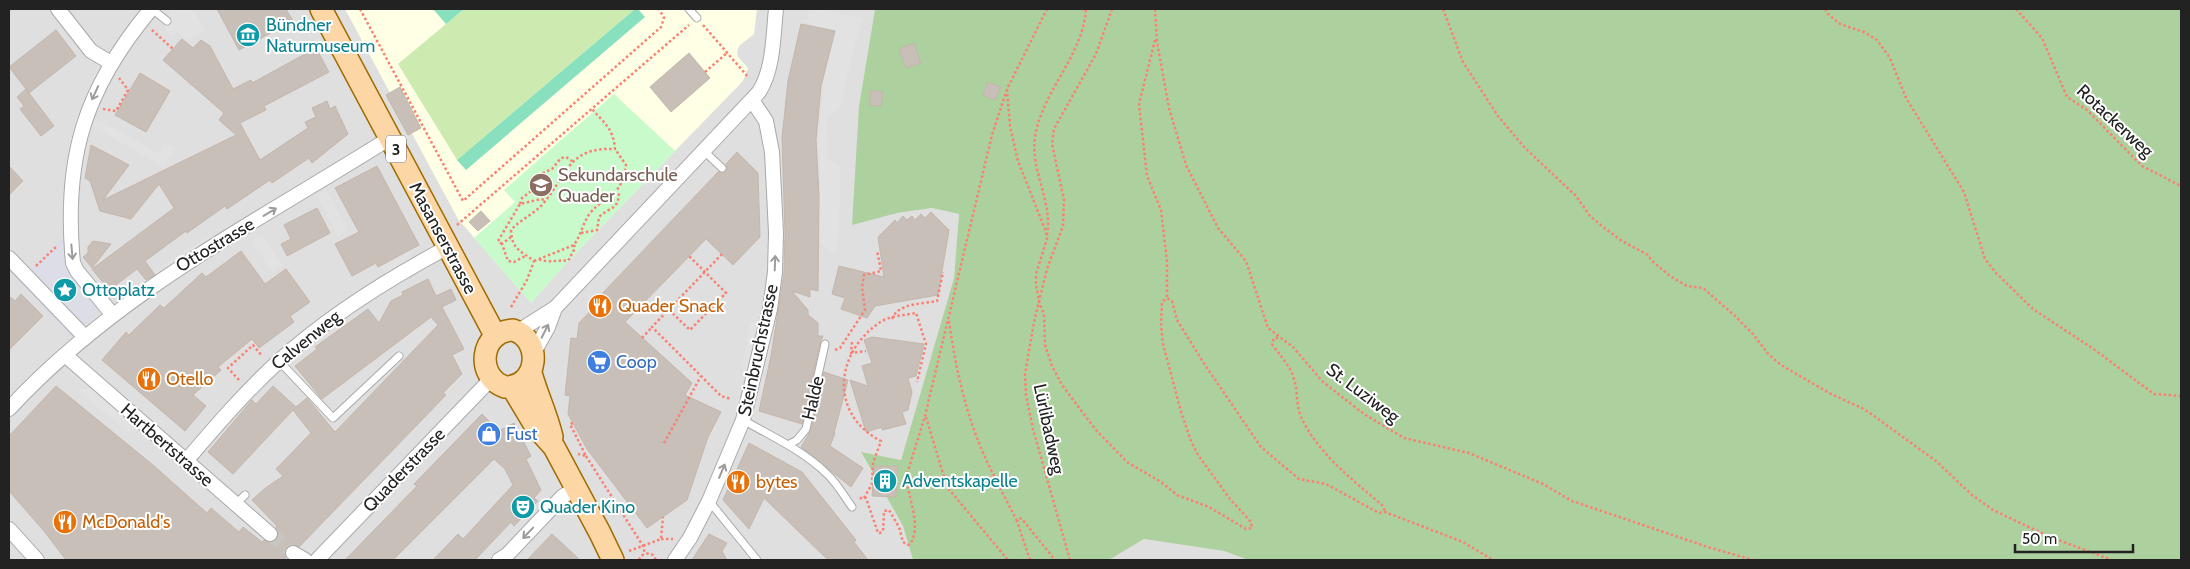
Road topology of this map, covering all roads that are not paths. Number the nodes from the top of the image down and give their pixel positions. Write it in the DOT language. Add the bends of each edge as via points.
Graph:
graph roads {
  1 [pos="58,9"];
  2 [pos="151,9"];
  3 [pos="689,9"];
  4 [pos="776,9"];
  5 [pos="319,13"];
  6 [pos="697,18"];
  7 [pos="166,21"];
  8 [pos="110,63"];
  9 [pos="752,100"];
  10 [pos="390,138"];
  11 [pos="704,151"];
  12 [pos="722,168"];
  13 [pos="448,247"];
  14 [pos="9,258"];
  15 [pos="555,308"];
  16 [pos="112,314"];
  17 [pos="517,332"];
  18 [pos="495,335"];
  19 [pos="85,337"];
  20 [pos="829,345"];
  21 [pos="65,355"];
  22 [pos="399,356"];
  23 [pos="532,363"];
  24 [pos="276,364"];
  25 [pos="491,379"];
  26 [pos="512,387"];
  27 [pos="9,409"];
  28 [pos="743,420"];
  29 [pos="788,445"];
  30 [pos="554,447"];
  31 [pos="186,461"];
  32 [pos="576,488"];
  33 [pos="708,501"];
  34 [pos="852,507"];
  35 [pos="9,529"];
  36 [pos="270,534"];
  37 [pos="619,556"];
  38 [pos="36,560"];
  39 [pos="318,560"];
  40 [pos="499,560"];
  41 [pos="675,560"];
  42 [pos="757,560"];
  1 -- 8 [label="street" via="91,51"];
  2 -- 7 [label="lane"];
  2 -- 8 [label="street"];
  3 -- 6 [label="lane"];
  4 -- 9 [label="street" via="767,76"];
  5 -- 10 [label="main road, Masanserstrasse / 3"];
  8 -- 16 [label="street, one-way" via="93,96 83,128 73,170 71,200 73,263"];
  9 -- 11 [label="street"];
  28 -- 9 [label="street, Steinbruchstrasse, one-way" via="770,309 775,272 770,136 766,121"];
  10 -- 13 [label="main road, Masanserstrasse / 3"];
  16 -- 10 [label="street, Ottostrasse, one-way" via="207,248"];
  11 -- 12 [label="lane"];
  11 -- 15 [label="street"];
  13 -- 18 [label="main road, Masanserstrasse / 3"];
  13 -- 24 [label="street, Calvenweg" via="369,292 316,329"];
  14 -- 19 [label="street"];
  15 -- 17 [label="street"];
  23 -- 15 [label="street, one-way"];
  16 -- 19 [label="street, Ottostrasse"];
  17 -- 18 [label="main road" via="504,331"];
  17 -- 23 [label="main road" via="528,340"];
  18 -- 25 [label="main road" via="487,347 486,370"];
  19 -- 21 [label="street, Ottostrasse"];
  20 -- 29 [label="lane, Halde" via="806,429"];
  21 -- 27 [label="street, Ottostrasse"];
  21 -- 31 [label="street, Hartbertstrasse"];
  22 -- 24 [label="lane" via="333,418"];
  23 -- 26 [label="main road" via="521,384"];
  23 -- 30 [label="main road"];
  24 -- 31 [label="street, Calvenweg"];
  25 -- 26 [label="main road" via="498,385"];
  25 -- 39 [label="street, Quaderstrasse"];
  26 -- 30 [label="main road" via="536,427"];
  28 -- 29 [label="lane"];
  33 -- 28 [label="street, Steinbruchstrasse, one-way"];
  29 -- 34 [label="lane" via="827,473"];
  30 -- 32 [label="main road"];
  31 -- 36 [label="street, Hartbertstrasse" via="240,499"];
  32 -- 37 [label="main road"];
  32 -- 40 [label="street, one-way" via="562,497"];
  33 -- 41 [label="street, Steinbruchstrasse"];
  33 -- 42 [label="lane"];
  35 -- 38 [label="street"];
}
